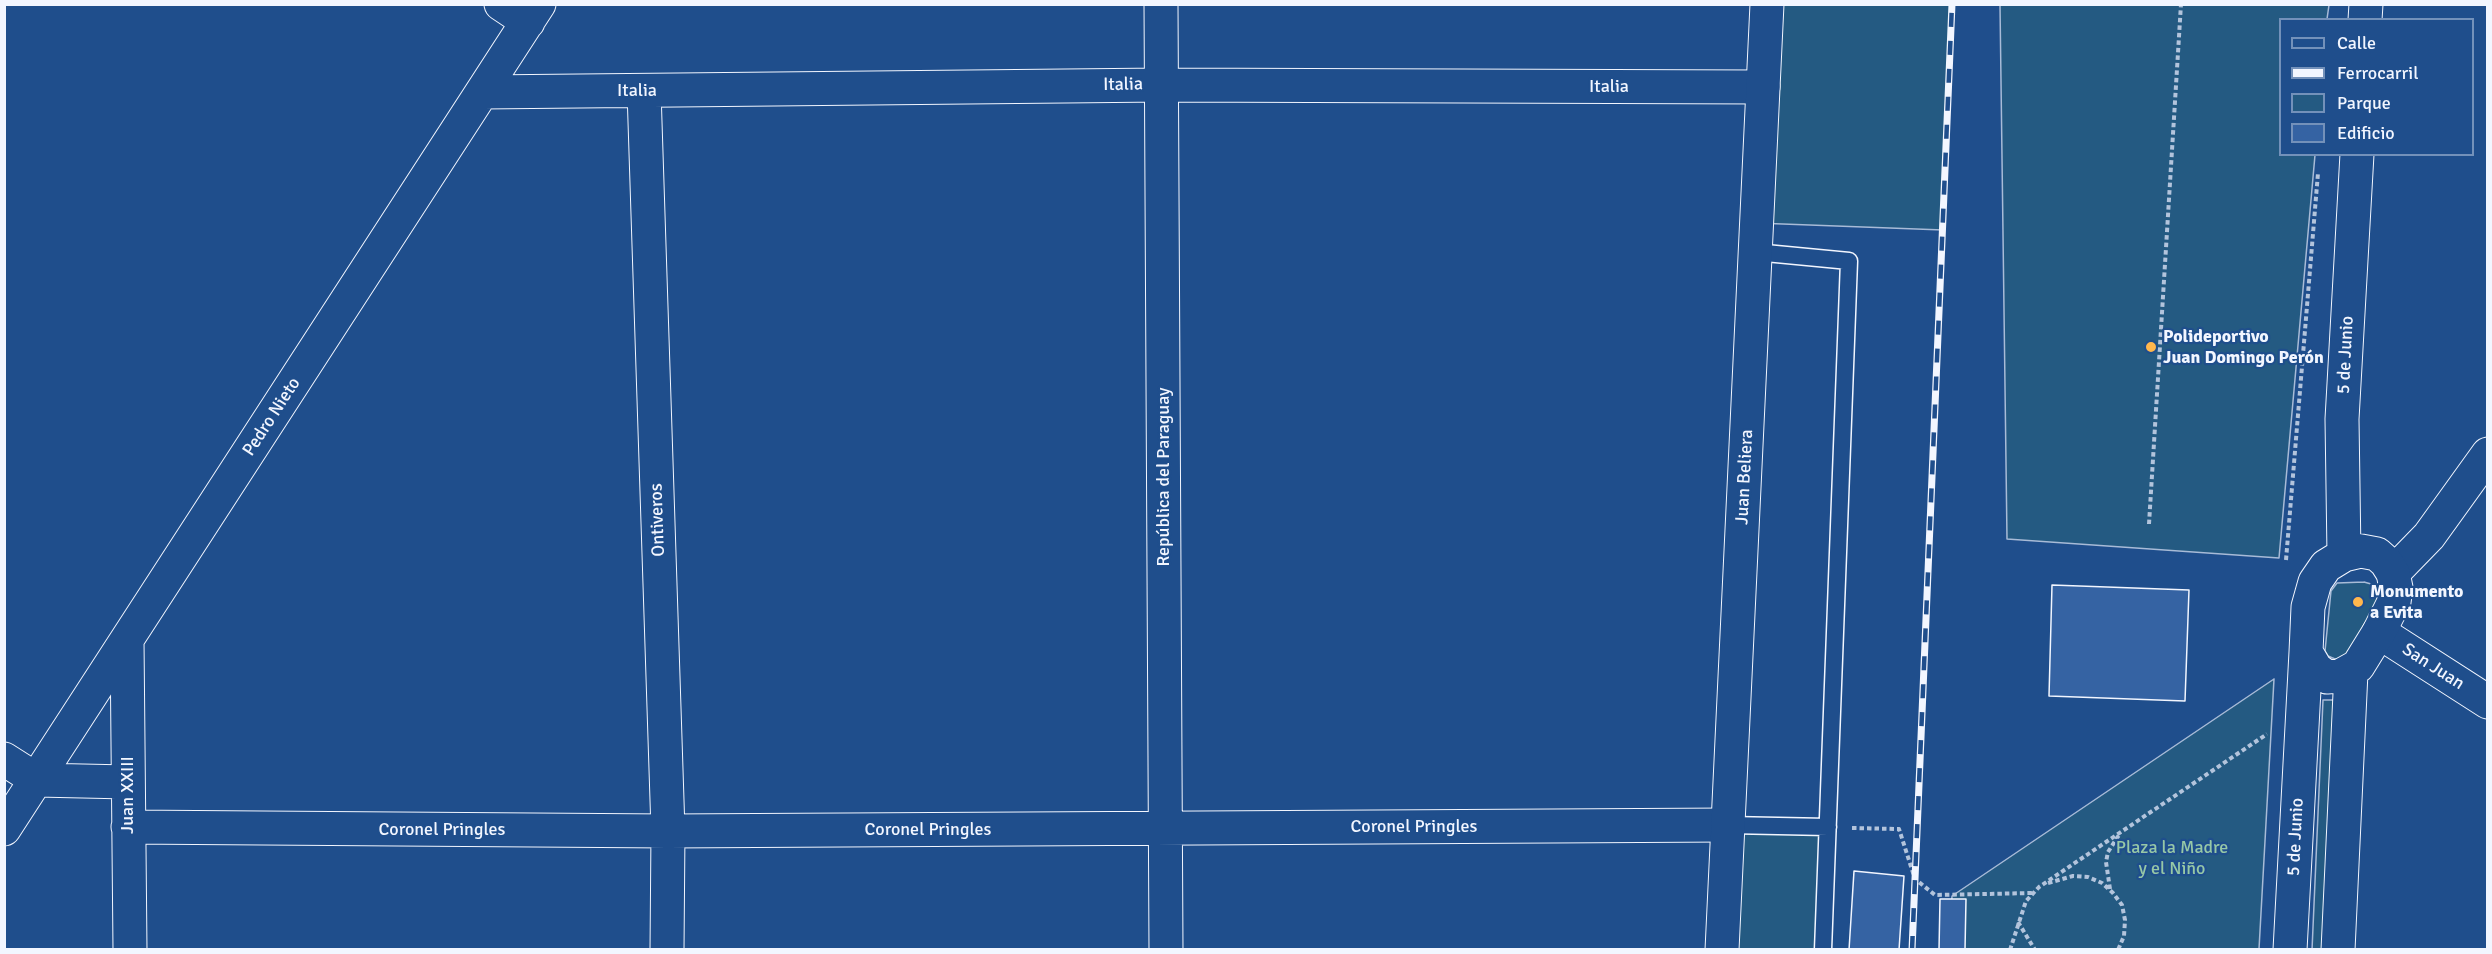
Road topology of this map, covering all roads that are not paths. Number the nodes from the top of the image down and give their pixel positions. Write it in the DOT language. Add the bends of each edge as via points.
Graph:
graph roads {
  1 [pos="501,4"];
  2 [pos="1161,4"];
  3 [pos="1767,4"];
  4 [pos="533,13"];
  5 [pos="1162,85"];
  6 [pos="1763,87"];
  7 [pos="644,91"];
  8 [pos="483,92"];
  9 [pos="2357,156"];
  10 [pos="1755,252"];
  11 [pos="2487,454"];
  12 [pos="2344,555"];
  13 [pos="2393,573"];
  14 [pos="2379,632"];
  15 [pos="127,640"];
  16 [pos="2306,652"];
  17 [pos="2351,672"];
  18 [pos="2487,702"];
  19 [pos="4,759"];
  20 [pos="37,780"];
  21 [pos="128,782"];
  22 [pos="1728,825"];
  23 [pos="128,827"];
  24 [pos="1828,827"];
  25 [pos="4,829"];
  26 [pos="1166,829"];
  27 [pos="668,831"];
  28 [pos="130,950"];
  29 [pos="666,950"];
  30 [pos="1166,950"];
  31 [pos="1722,950"];
  32 [pos="1823,950"];
  33 [pos="2290,950"];
  34 [pos="2338,950"];
  1 -- 4 [label="street"];
  2 -- 5 [label="street, República del Paraguay"];
  3 -- 6 [label="street, Juan Beliera"];
  4 -- 8 [label="street, Pedro Nieto"];
  5 -- 6 [label="street, Italia"];
  5 -- 7 [label="street, Italia"];
  5 -- 26 [label="street, República del Paraguay"];
  6 -- 10 [label="street, Juan Beliera"];
  7 -- 8 [label="street, Italia"];
  7 -- 27 [label="street, Ontiveros"];
  8 -- 15 [label="street, Pedro Nieto"];
  9 -- 12 [label="street, 5 de Junio" via="2342,419"];
  10 -- 22 [label="street, Juan Beliera"];
  10 -- 24 [label="lane" via="1849,261"];
  11 -- 13 [label="street" via="2429,536"];
  12 -- 13 [label="street" via="2361,551 2377,554"];
  12 -- 16 [label="street" via="2326,566 2315,582 2308,607"];
  13 -- 14 [label="street" via="2394,602"];
  14 -- 17 [label="street"];
  14 -- 18 [label="street, San Juan"];
  15 -- 20 [label="street, Pedro Nieto"];
  15 -- 21 [label="street, Juan XXIII"];
  16 -- 17 [label="street" via="2316,669 2327,677"];
  16 -- 33 [label="street, 5 de Junio"];
  17 -- 34 [label="street"];
  19 -- 20 [label="street"];
  20 -- 21 [label="street"];
  20 -- 25 [label="street, Pedro Nieto"];
  21 -- 23 [label="street, Juan XXIII"];
  22 -- 24 [label="lane"];
  22 -- 26 [label="street, Coronel Pringles"];
  22 -- 31 [label="street, Juan Beliera"];
  23 -- 27 [label="street, Coronel Pringles"];
  23 -- 28 [label="street, Juan XXIII"];
  24 -- 32 [label="lane"];
  26 -- 27 [label="street, Coronel Pringles"];
  26 -- 30 [label="street, República del Paraguay"];
  27 -- 29 [label="street, Ontiveros"];
}
